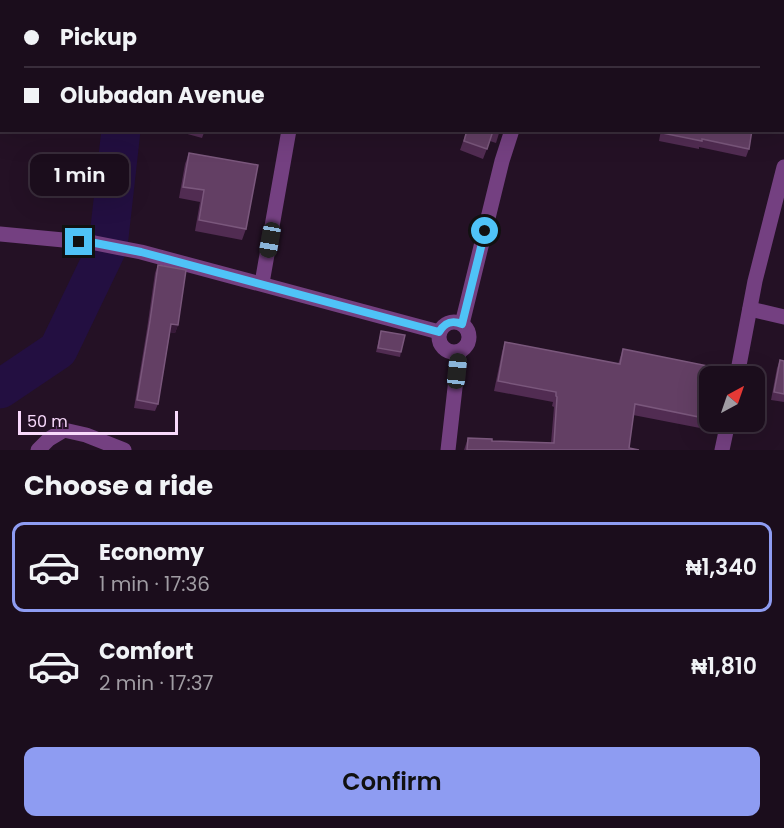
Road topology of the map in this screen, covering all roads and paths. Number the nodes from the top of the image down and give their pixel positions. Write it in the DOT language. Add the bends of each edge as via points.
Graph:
graph roads {
  1 [pos="289,132"];
  2 [pos="511,132"];
  3 [pos="784,167"];
  4 [pos="0,234"];
  5 [pos="262,283"];
  6 [pos="750,309"];
  7 [pos="784,317"];
  8 [pos="462,324"];
  9 [pos="439,332"];
  10 [pos="459,352"];
  11 [pos="739,366"];
  12 [pos="726,432"];
  13 [pos="38,450"];
  14 [pos="124,450"];
  15 [pos="448,450"];
  16 [pos="722,450"];
  1 -- 5 [label="street"];
  2 -- 8 [label="street"];
  3 -- 6 [label="street"];
  4 -- 5 [label="street" via="95,243"];
  5 -- 9 [label="street"];
  6 -- 7 [label="street"];
  6 -- 11 [label="street"];
  8 -- 9 [label="street" via="449,322"];
  8 -- 10 [label="street" via="470,335"];
  9 -- 10 [label="street" via="441,345"];
  10 -- 15 [label="street"];
  12 -- 16 [label="street"];
  13 -- 14 [label="street" via="64,430"];
}
